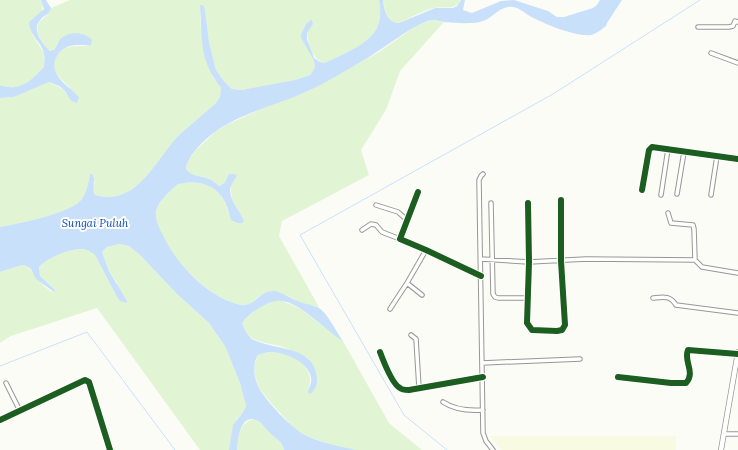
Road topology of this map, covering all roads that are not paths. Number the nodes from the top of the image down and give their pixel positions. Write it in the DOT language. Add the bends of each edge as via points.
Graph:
graph roads {
  1 [pos="738,22"];
  2 [pos="698,27"];
  3 [pos="711,53"];
  4 [pos="738,63"];
  5 [pos="668,149"];
  6 [pos="684,152"];
  7 [pos="717,156"];
  8 [pos="738,159"];
  9 [pos="483,174"];
  10 [pos="642,190"];
  11 [pos="418,192"];
  12 [pos="677,194"];
  13 [pos="661,195"];
  14 [pos="711,195"];
  15 [pos="561,200"];
  16 [pos="490,203"];
  17 [pos="528,203"];
  18 [pos="376,204"];
  19 [pos="668,214"];
  20 [pos="407,220"];
  21 [pos="362,230"];
  22 [pos="400,239"];
  23 [pos="426,250"];
  24 [pos="481,259"];
  25 [pos="492,260"];
  26 [pos="695,260"];
  27 [pos="561,261"];
  28 [pos="529,262"];
  29 [pos="738,273"];
  30 [pos="481,276"];
  31 [pos="407,283"];
  32 [pos="422,296"];
  33 [pos="529,298"];
  34 [pos="653,298"];
  35 [pos="390,309"];
  36 [pos="738,313"];
  37 [pos="411,335"];
  38 [pos="380,352"];
  39 [pos="738,353"];
  40 [pos="580,358"];
  41 [pos="482,363"];
  42 [pos="483,377"];
  43 [pos="618,377"];
  44 [pos="6,383"];
  45 [pos="419,388"];
  46 [pos="443,402"];
  47 [pos="483,410"];
  48 [pos="20,411"];
  49 [pos="0,420"];
  50 [pos="724,434"];
  51 [pos="738,434"];
  52 [pos="110,450"];
  53 [pos="491,450"];
  54 [pos="721,450"];
  1 -- 2 [label="street" via="729,27"];
  3 -- 4 [label="street"];
  5 -- 6 [label="street"];
  5 -- 10 [label="street" via="652,147 649,150"];
  5 -- 13 [label="street"];
  6 -- 7 [label="street"];
  6 -- 12 [label="street"];
  7 -- 8 [label="street"];
  7 -- 14 [label="street"];
  9 -- 24 [label="street" via="479,180"];
  11 -- 20 [label="street"];
  15 -- 27 [label="street"];
  16 -- 25 [label="street"];
  17 -- 28 [label="street"];
  18 -- 20 [label="street" via="398,212"];
  19 -- 26 [label="street" via="671,223 693,225"];
  20 -- 22 [label="street"];
  21 -- 22 [label="street" via="371,224 376,225 382,232"];
  22 -- 23 [label="street"];
  23 -- 30 [label="street"];
  23 -- 31 [label="street"];
  24 -- 25 [label="street"];
  24 -- 30 [label="street"];
  25 -- 28 [label="street"];
  25 -- 33 [label="street" via="494,297"];
  26 -- 27 [label="street"];
  26 -- 29 [label="street" via="702,267"];
  27 -- 28 [label="street"];
  27 -- 33 [label="street" via="565,325 562,330 532,330 527,323"];
  28 -- 33 [label="street"];
  30 -- 41 [label="street"];
  31 -- 32 [label="street"];
  31 -- 35 [label="street"];
  34 -- 36 [label="street" via="668,297 676,305"];
  37 -- 45 [label="street" via="416,339"];
  38 -- 45 [label="street" via="397,386 409,390"];
  39 -- 43 [label="street" via="688,350 686,357 690,377 686,383"];
  39 -- 50 [label="street"];
  40 -- 41 [label="street"];
  41 -- 42 [label="street"];
  42 -- 45 [label="street"];
  42 -- 47 [label="street"];
  44 -- 48 [label="street"];
  46 -- 47 [label="street" via="465,411"];
  47 -- 53 [label="street" via="483,432"];
  48 -- 49 [label="street"];
  48 -- 52 [label="street" via="85,380 90,382"];
  50 -- 51 [label="street"];
  50 -- 54 [label="street"];
}
